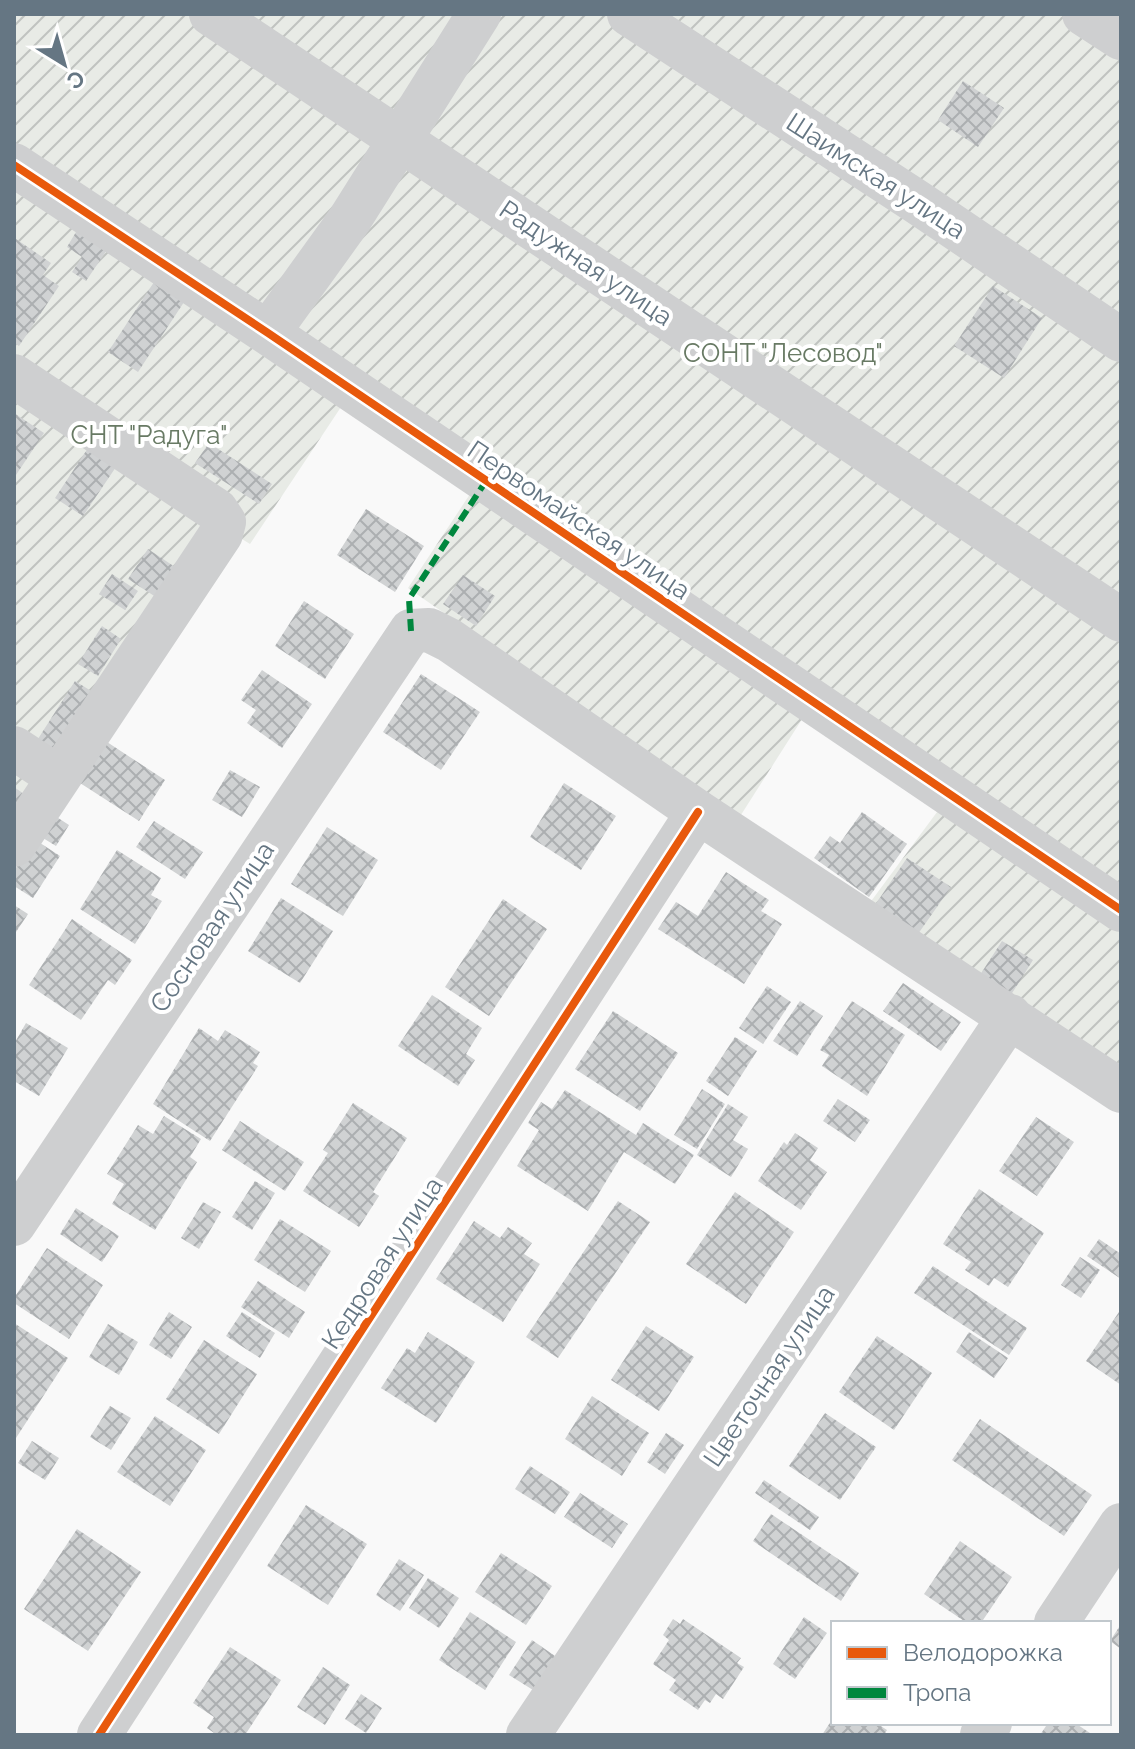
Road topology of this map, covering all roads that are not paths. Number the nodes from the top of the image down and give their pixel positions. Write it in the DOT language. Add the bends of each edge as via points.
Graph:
graph roads {
  1 [pos="211,14"];
  2 [pos="479,14"];
  3 [pos="629,14"];
  4 [pos="1084,14"];
  5 [pos="1121,38"];
  6 [pos="400,139"];
  7 [pos="14,165"];
  8 [pos="268,333"];
  9 [pos="1121,340"];
  10 [pos="14,376"];
  11 [pos="1121,620"];
  12 [pos="14,748"];
  13 [pos="58,777"];
  14 [pos="698,812"];
  15 [pos="14,845"];
  16 [pos="1121,910"];
  17 [pos="1010,1016"];
  18 [pos="1121,1091"];
  19 [pos="14,1224"];
  20 [pos="1121,1525"];
  21 [pos="1057,1621"];
  22 [pos="99,1735"];
  23 [pos="528,1735"];
  1 -- 6 [label="street, Радужная улица"];
  2 -- 6 [label="street"];
  3 -- 9 [label="street, Шаимская улица"];
  4 -- 5 [label="street"];
  6 -- 8 [label="street"];
  6 -- 11 [label="street, Радужная улица"];
  7 -- 8 [label="street, Первомайская улица"];
  8 -- 16 [label="street, Первомайская улица"];
  10 -- 13 [label="street" via="216,510 224,522 221,534"];
  12 -- 13 [label="street"];
  13 -- 15 [label="street"];
  14 -- 17 [label="street"];
  14 -- 19 [label="street, Сосновая улица" via="449,640 429,630 411,631"];
  14 -- 22 [label="street, Кедровая улица"];
  17 -- 18 [label="street"];
  17 -- 23 [label="street, Цветочная улица"];
  20 -- 21 [label="street"];
}
